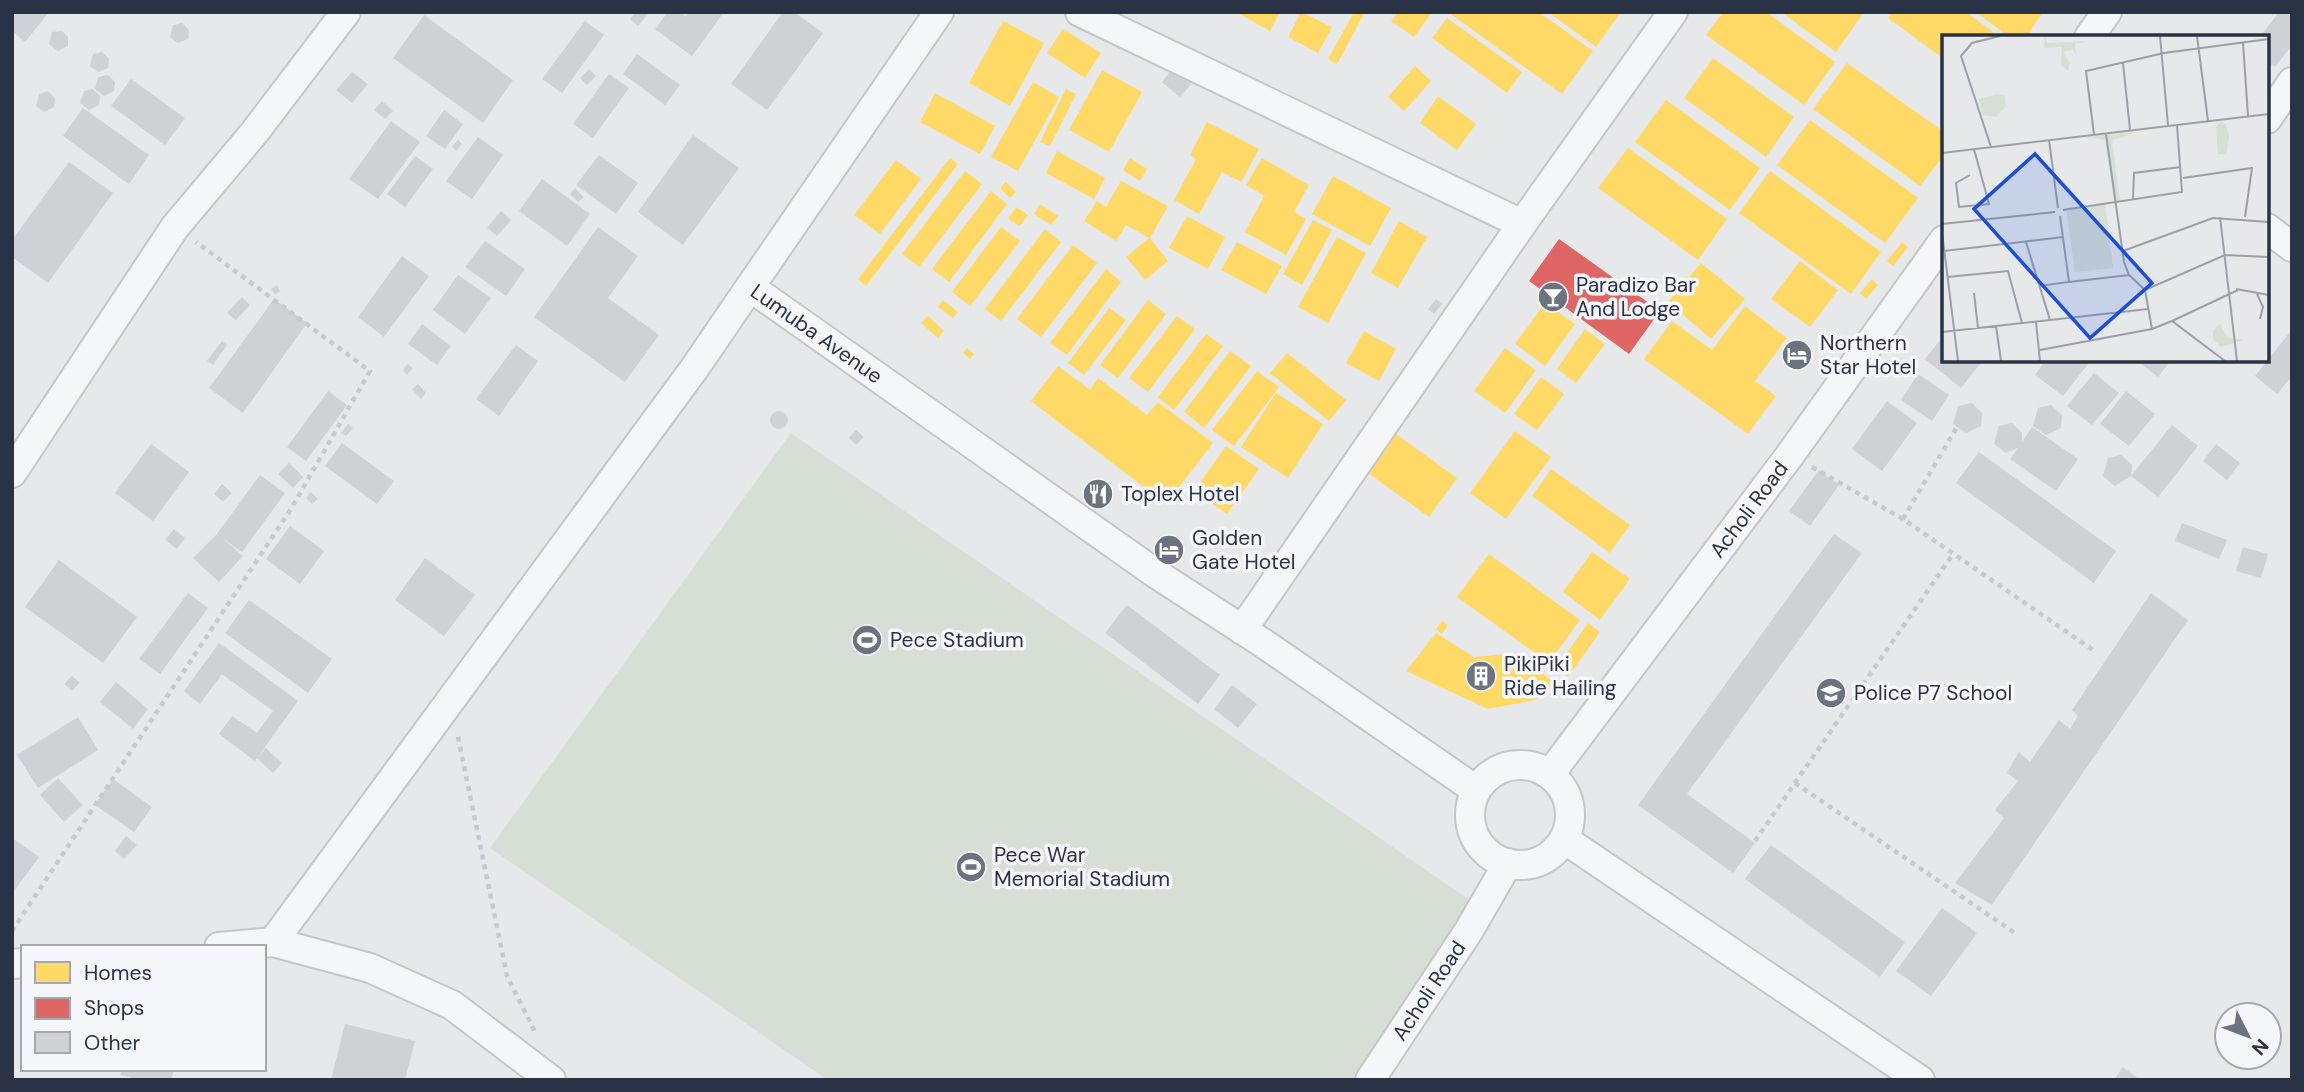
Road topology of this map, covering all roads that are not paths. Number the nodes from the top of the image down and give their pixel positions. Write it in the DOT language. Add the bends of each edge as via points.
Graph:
graph roads {
  1 [pos="345,12"];
  2 [pos="939,12"];
  3 [pos="1080,12"];
  4 [pos="1673,12"];
  5 [pos="2107,12"];
  6 [pos="2090,35"];
  7 [pos="2292,82"];
  8 [pos="2269,116"];
  9 [pos="1522,224"];
  10 [pos="2269,230"];
  11 [pos="1942,243"];
  12 [pos="2292,247"];
  13 [pos="750,287"];
  14 [pos="12,472"];
  15 [pos="1242,630"];
  16 [pos="1550,774"];
  17 [pos="1476,790"];
  18 [pos="1564,839"];
  19 [pos="1508,863"];
  20 [pos="273,942"];
  21 [pos="241,945"];
  22 [pos="551,1080"];
  23 [pos="1370,1080"];
  24 [pos="1920,1080"];
  1 -- 14 [label="street" via="176,227"];
  2 -- 13 [label="street, Lumuba Avenue"];
  3 -- 9 [label="street"];
  4 -- 9 [label="street"];
  5 -- 6 [label="street"];
  7 -- 8 [label="street"];
  9 -- 15 [label="street"];
  10 -- 12 [label="street"];
  11 -- 16 [label="street, Acholi Road" via="1790,455"];
  13 -- 15 [label="street, Lumuba Avenue"];
  13 -- 20 [label="street"];
  15 -- 17 [label="street"];
  16 -- 17 [label="street" via="1537,767 1509,766 1496,771"];
  16 -- 18 [label="street" via="1569,803"];
  17 -- 19 [label="street" via="1470,816 1477,841 1496,859"];
  18 -- 19 [label="street" via="1546,858"];
  18 -- 24 [label="street"];
  19 -- 23 [label="street, Acholi Road"];
  20 -- 21 [label="street"];
  20 -- 22 [label="street" via="370,968 452,1005"];
}
